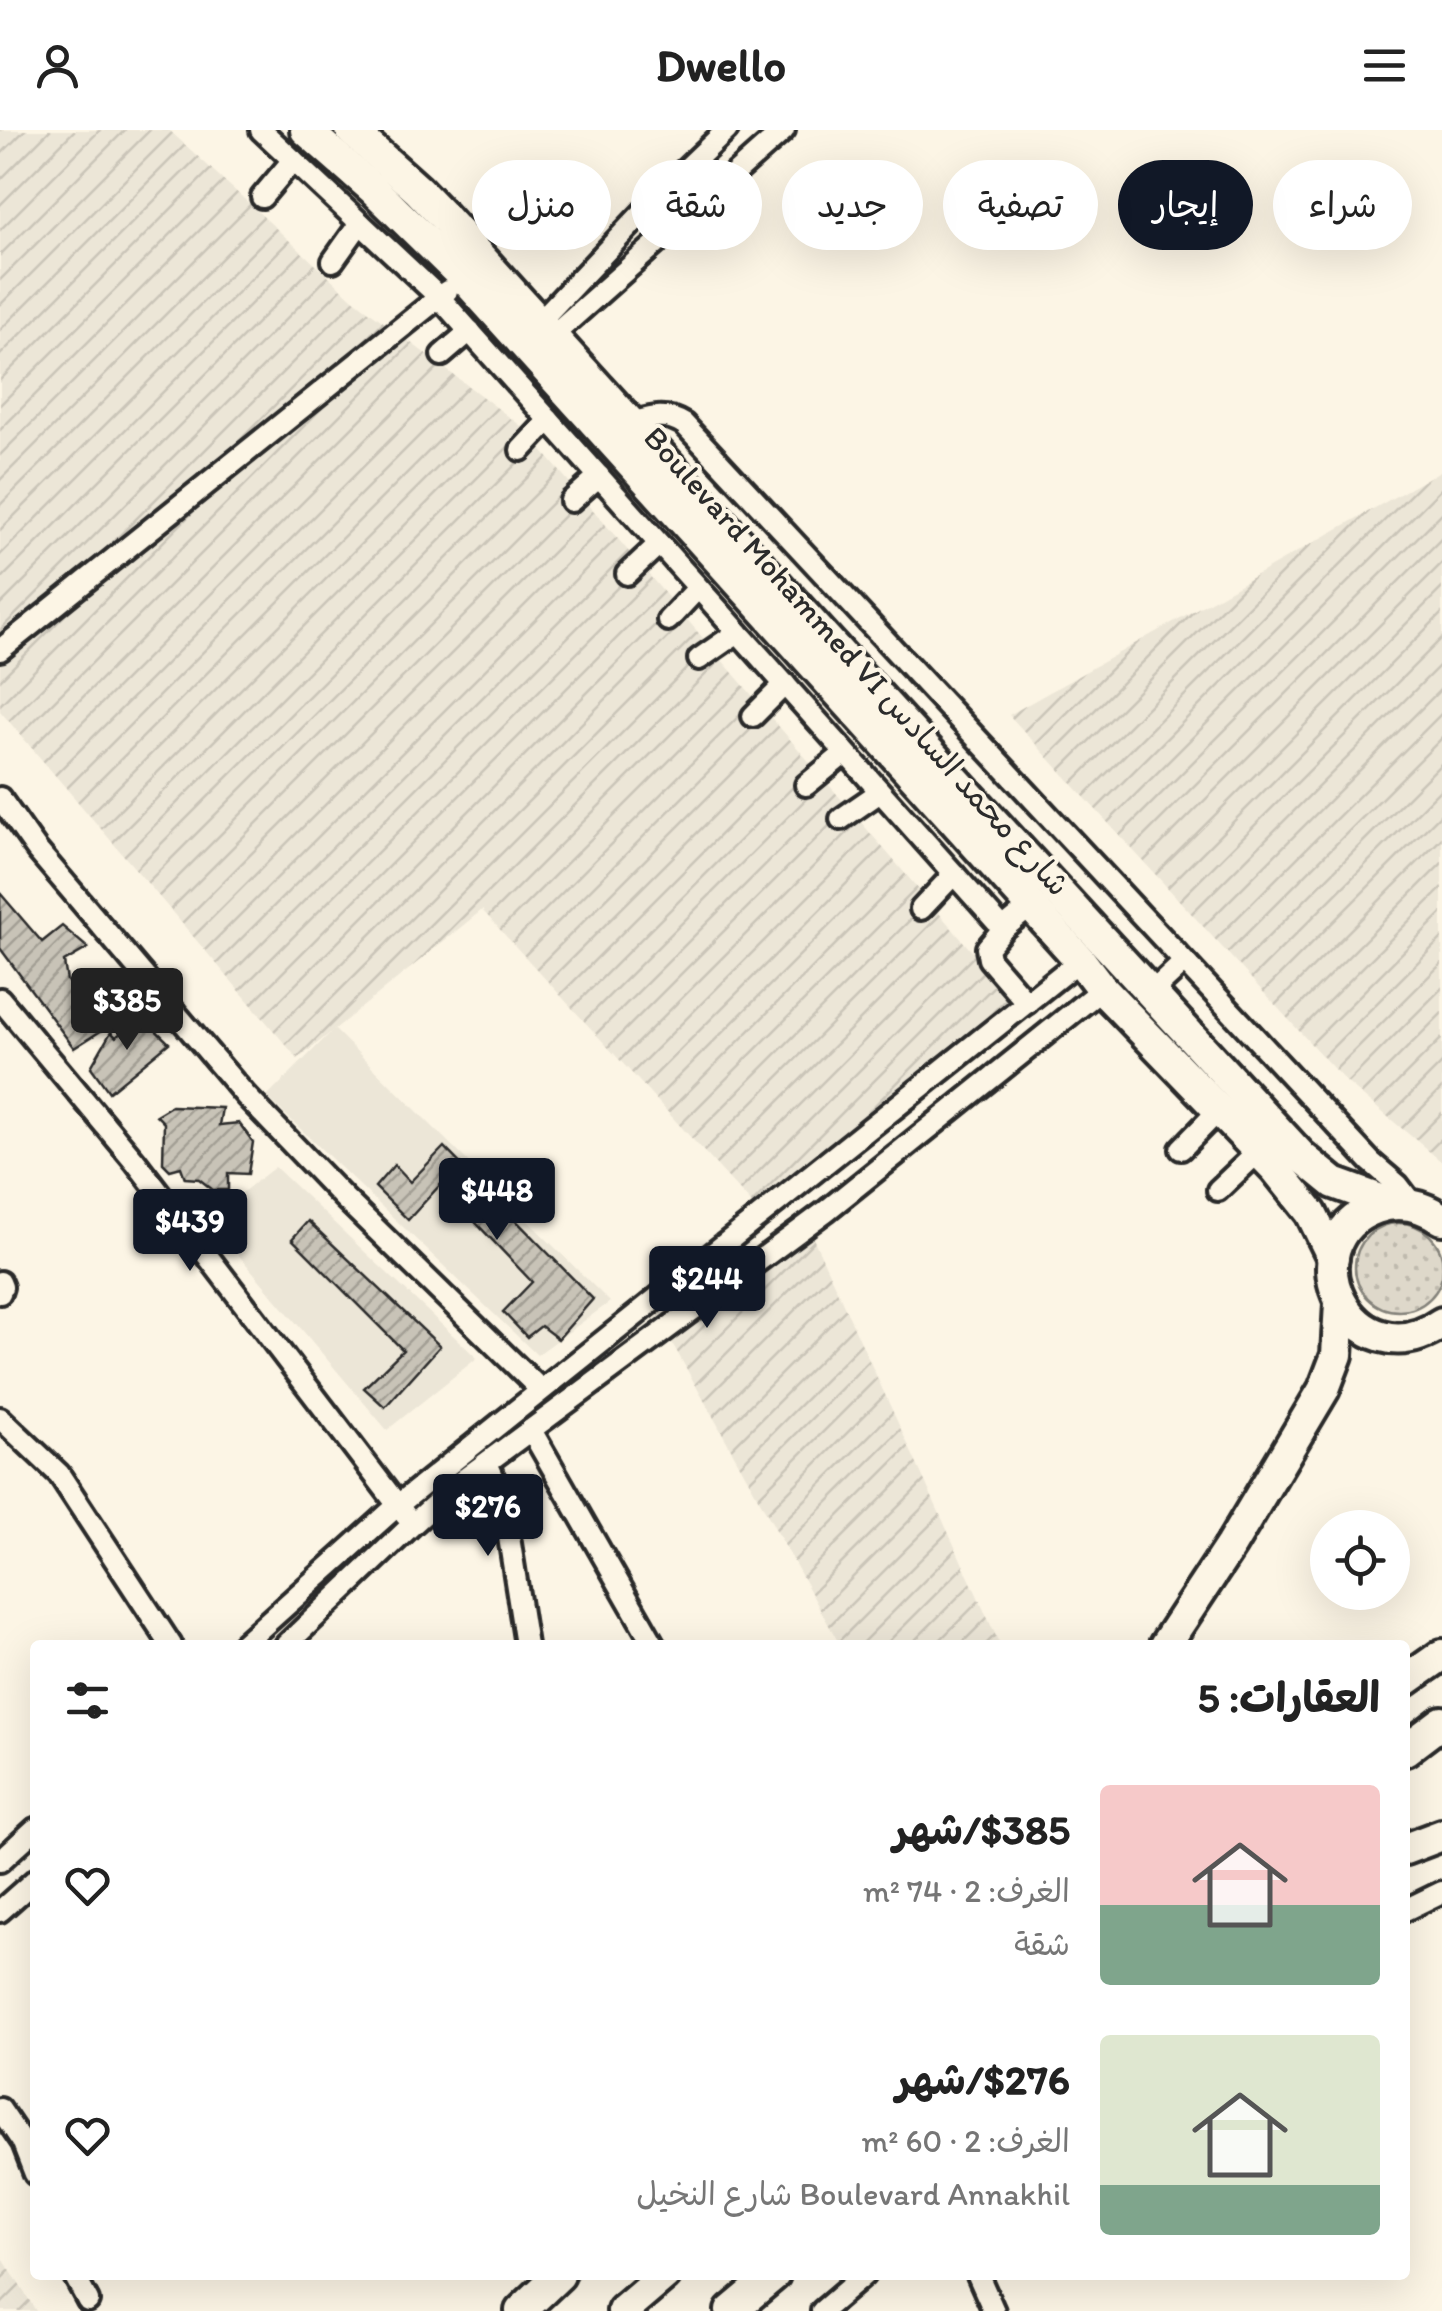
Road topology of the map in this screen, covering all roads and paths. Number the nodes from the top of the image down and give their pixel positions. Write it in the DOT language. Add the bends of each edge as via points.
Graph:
graph roads {
  1 [pos="261,130"];
  2 [pos="306,130"];
  3 [pos="351,130"];
  4 [pos="727,130"];
  5 [pos="784,130"];
  6 [pos="293,160"];
  7 [pos="262,197"];
  8 [pos="360,223"];
  9 [pos="334,261"];
  10 [pos="464,278"];
  11 [pos="439,298"];
  12 [pos="545,329"];
  13 [pos="470,331"];
  14 [pos="442,356"];
  15 [pos="548,420"];
  16 [pos="631,423"];
  17 [pos="521,450"];
  18 [pos="599,476"];
  19 [pos="571,501"];
  20 [pos="660,544"];
  21 [pos="627,574"];
  22 [pos="698,588"];
  23 [pos="668,620"];
  24 [pos="738,632"];
  25 [pos="0,650"];
  26 [pos="699,660"];
  27 [pos="784,684"];
  28 [pos="752,716"];
  29 [pos="845,752"];
  30 [pos="806,784"];
  31 [pos="880,792"];
  32 [pos="0,798"];
  33 [pos="841,820"];
  34 [pos="954,874"];
  35 [pos="1031,906"];
  36 [pos="921,909"];
  37 [pos="1004,929"];
  38 [pos="1080,960"];
  39 [pos="1184,962"];
  40 [pos="1102,989"];
  41 [pos="1150,992"];
  42 [pos="0,998"];
  43 [pos="1027,1003"];
  44 [pos="8,1026"];
  45 [pos="1219,1110"];
  46 [pos="1181,1149"];
  47 [pos="1258,1151"];
  48 [pos="1218,1190"];
  49 [pos="1403,1205"];
  50 [pos="1442,1219"];
  51 [pos="1333,1258"];
  52 [pos="0,1282"];
  53 [pos="0,1292"];
  54 [pos="1340,1303"];
  55 [pos="1442,1322"];
  56 [pos="1407,1338"];
  57 [pos="1442,1345"];
  58 [pos="541,1390"];
  59 [pos="0,1418"];
  60 [pos="531,1430"];
  61 [pos="487,1462"];
  62 [pos="398,1505"];
  63 [pos="412,1524"];
  64 [pos="168,1640"];
  65 [pos="248,1640"];
  66 [pos="291,1640"];
  67 [pos="525,1640"];
  68 [pos="651,1640"];
  69 [pos="1168,1640"];
  70 [pos="1442,1655"];
  71 [pos="1410,1678"];
  72 [pos="1442,1722"];
  73 [pos="1410,1746"];
  74 [pos="30,1833"];
  75 [pos="1442,1835"];
  76 [pos="1410,1847"];
  77 [pos="4,1851"];
  78 [pos="30,1885"];
  79 [pos="1442,1892"];
  80 [pos="1410,1908"];
  81 [pos="0,1912"];
  82 [pos="0,2109"];
  83 [pos="30,2162"];
  84 [pos="77,2280"];
  85 [pos="554,2280"];
  86 [pos="659,2280"];
  87 [pos="768,2280"];
  88 [pos="858,2280"];
  89 [pos="980,2280"];
  90 [pos="88,2300"];
  91 [pos="522,2311"];
  92 [pos="623,2311"];
  93 [pos="731,2311"];
  94 [pos="822,2311"];
  95 [pos="994,2311"];
  1 -- 6 [label="street"];
  2 -- 10 [label="highway, Boulevard Mohammed VI شارع محمد السادس"];
  3 -- 12 [label="highway, Boulevard Mohammed VI شارع محمد السادس" via="418,190"];
  4 -- 12 [label="street" via="663,191"];
  5 -- 12 [label="street"];
  6 -- 7 [label="street"];
  6 -- 8 [label="street"];
  8 -- 9 [label="street"];
  8 -- 11 [label="street"];
  10 -- 11 [label="street"];
  10 -- 35 [label="highway, Boulevard Mohammed VI شارع محمد السادس"];
  11 -- 13 [label="street"];
  11 -- 25 [label="street"];
  12 -- 16 [label="highway, Boulevard Mohammed VI شارع محمد السادس"];
  13 -- 14 [label="street"];
  13 -- 15 [label="street"];
  15 -- 17 [label="street"];
  15 -- 18 [label="street"];
  16 -- 39 [label="street" via="659,415 684,424"];
  16 -- 41 [label="highway, Boulevard Mohammed VI شارع محمد السادس"];
  18 -- 19 [label="street"];
  18 -- 20 [label="street"];
  20 -- 21 [label="street"];
  20 -- 22 [label="street"];
  22 -- 23 [label="street"];
  22 -- 24 [label="street"];
  24 -- 26 [label="street"];
  24 -- 27 [label="street"];
  27 -- 28 [label="street"];
  27 -- 29 [label="street"];
  29 -- 30 [label="street"];
  29 -- 31 [label="street"];
  31 -- 33 [label="street"];
  31 -- 34 [label="street"];
  32 -- 58 [label="street" via="36,850 246,1096"];
  34 -- 36 [label="street"];
  34 -- 37 [label="street"];
  35 -- 37 [label="street"];
  35 -- 38 [label="highway, Boulevard Mohammed VI شارع محمد السادس"];
  37 -- 43 [label="street" via="988,948 990,959"];
  38 -- 40 [label="highway, Boulevard Mohammed VI شارع محمد السادس"];
  38 -- 43 [label="street"];
  39 -- 41 [label="street"];
  39 -- 49 [label="street" via="1398,1185"];
  40 -- 45 [label="highway, Boulevard Mohammed VI شارع محمد السادس"];
  40 -- 60 [label="street" via="826,1211"];
  41 -- 49 [label="highway, Boulevard Mohammed VI شارع محمد السادس" via="1320,1174"];
  42 -- 44 [label="street"];
  43 -- 58 [label="street"];
  44 -- 62 [label="street" via="134,1161"];
  45 -- 46 [label="street"];
  45 -- 47 [label="highway, Boulevard Mohammed VI شارع محمد السادس"];
  47 -- 48 [label="street"];
  47 -- 51 [label="highway, Boulevard Mohammed VI شارع محمد السادس" via="1310,1214"];
  49 -- 50 [label="highway, Boulevard Mohammed VI شارع محمد السادس"];
  49 -- 51 [label="highway" via="1354,1222"];
  51 -- 54 [label="highway, Boulevard Mohammed VI شارع محمد السادس"];
  52 -- 53 [label="street"];
  54 -- 56 [label="highway" via="1368,1331"];
  54 -- 69 [label="highway, Boulevard Mohammed VI شارع محمد السادس" via="1337,1355 1324,1388"];
  55 -- 56 [label="highway"];
  56 -- 57 [label="highway"];
  58 -- 62 [label="street"];
  59 -- 64 [label="street" via="59,1474"];
  60 -- 61 [label="street"];
  60 -- 68 [label="street"];
  61 -- 63 [label="street"];
  61 -- 67 [label="street" via="504,1499"];
  62 -- 63 [label="street"];
  62 -- 65 [label="street"];
  63 -- 66 [label="street"];
  70 -- 71 [label="highway"];
  72 -- 73 [label="highway"];
  74 -- 77 [label="street"];
  75 -- 76 [label="highway"];
  78 -- 81 [label="street"];
  79 -- 80 [label="street"];
  82 -- 83 [label="street"];
  84 -- 90 [label="street"];
  85 -- 91 [label="highway"];
  86 -- 92 [label="highway"];
  87 -- 93 [label="highway"];
  88 -- 94 [label="street"];
  89 -- 95 [label="street"];
}
